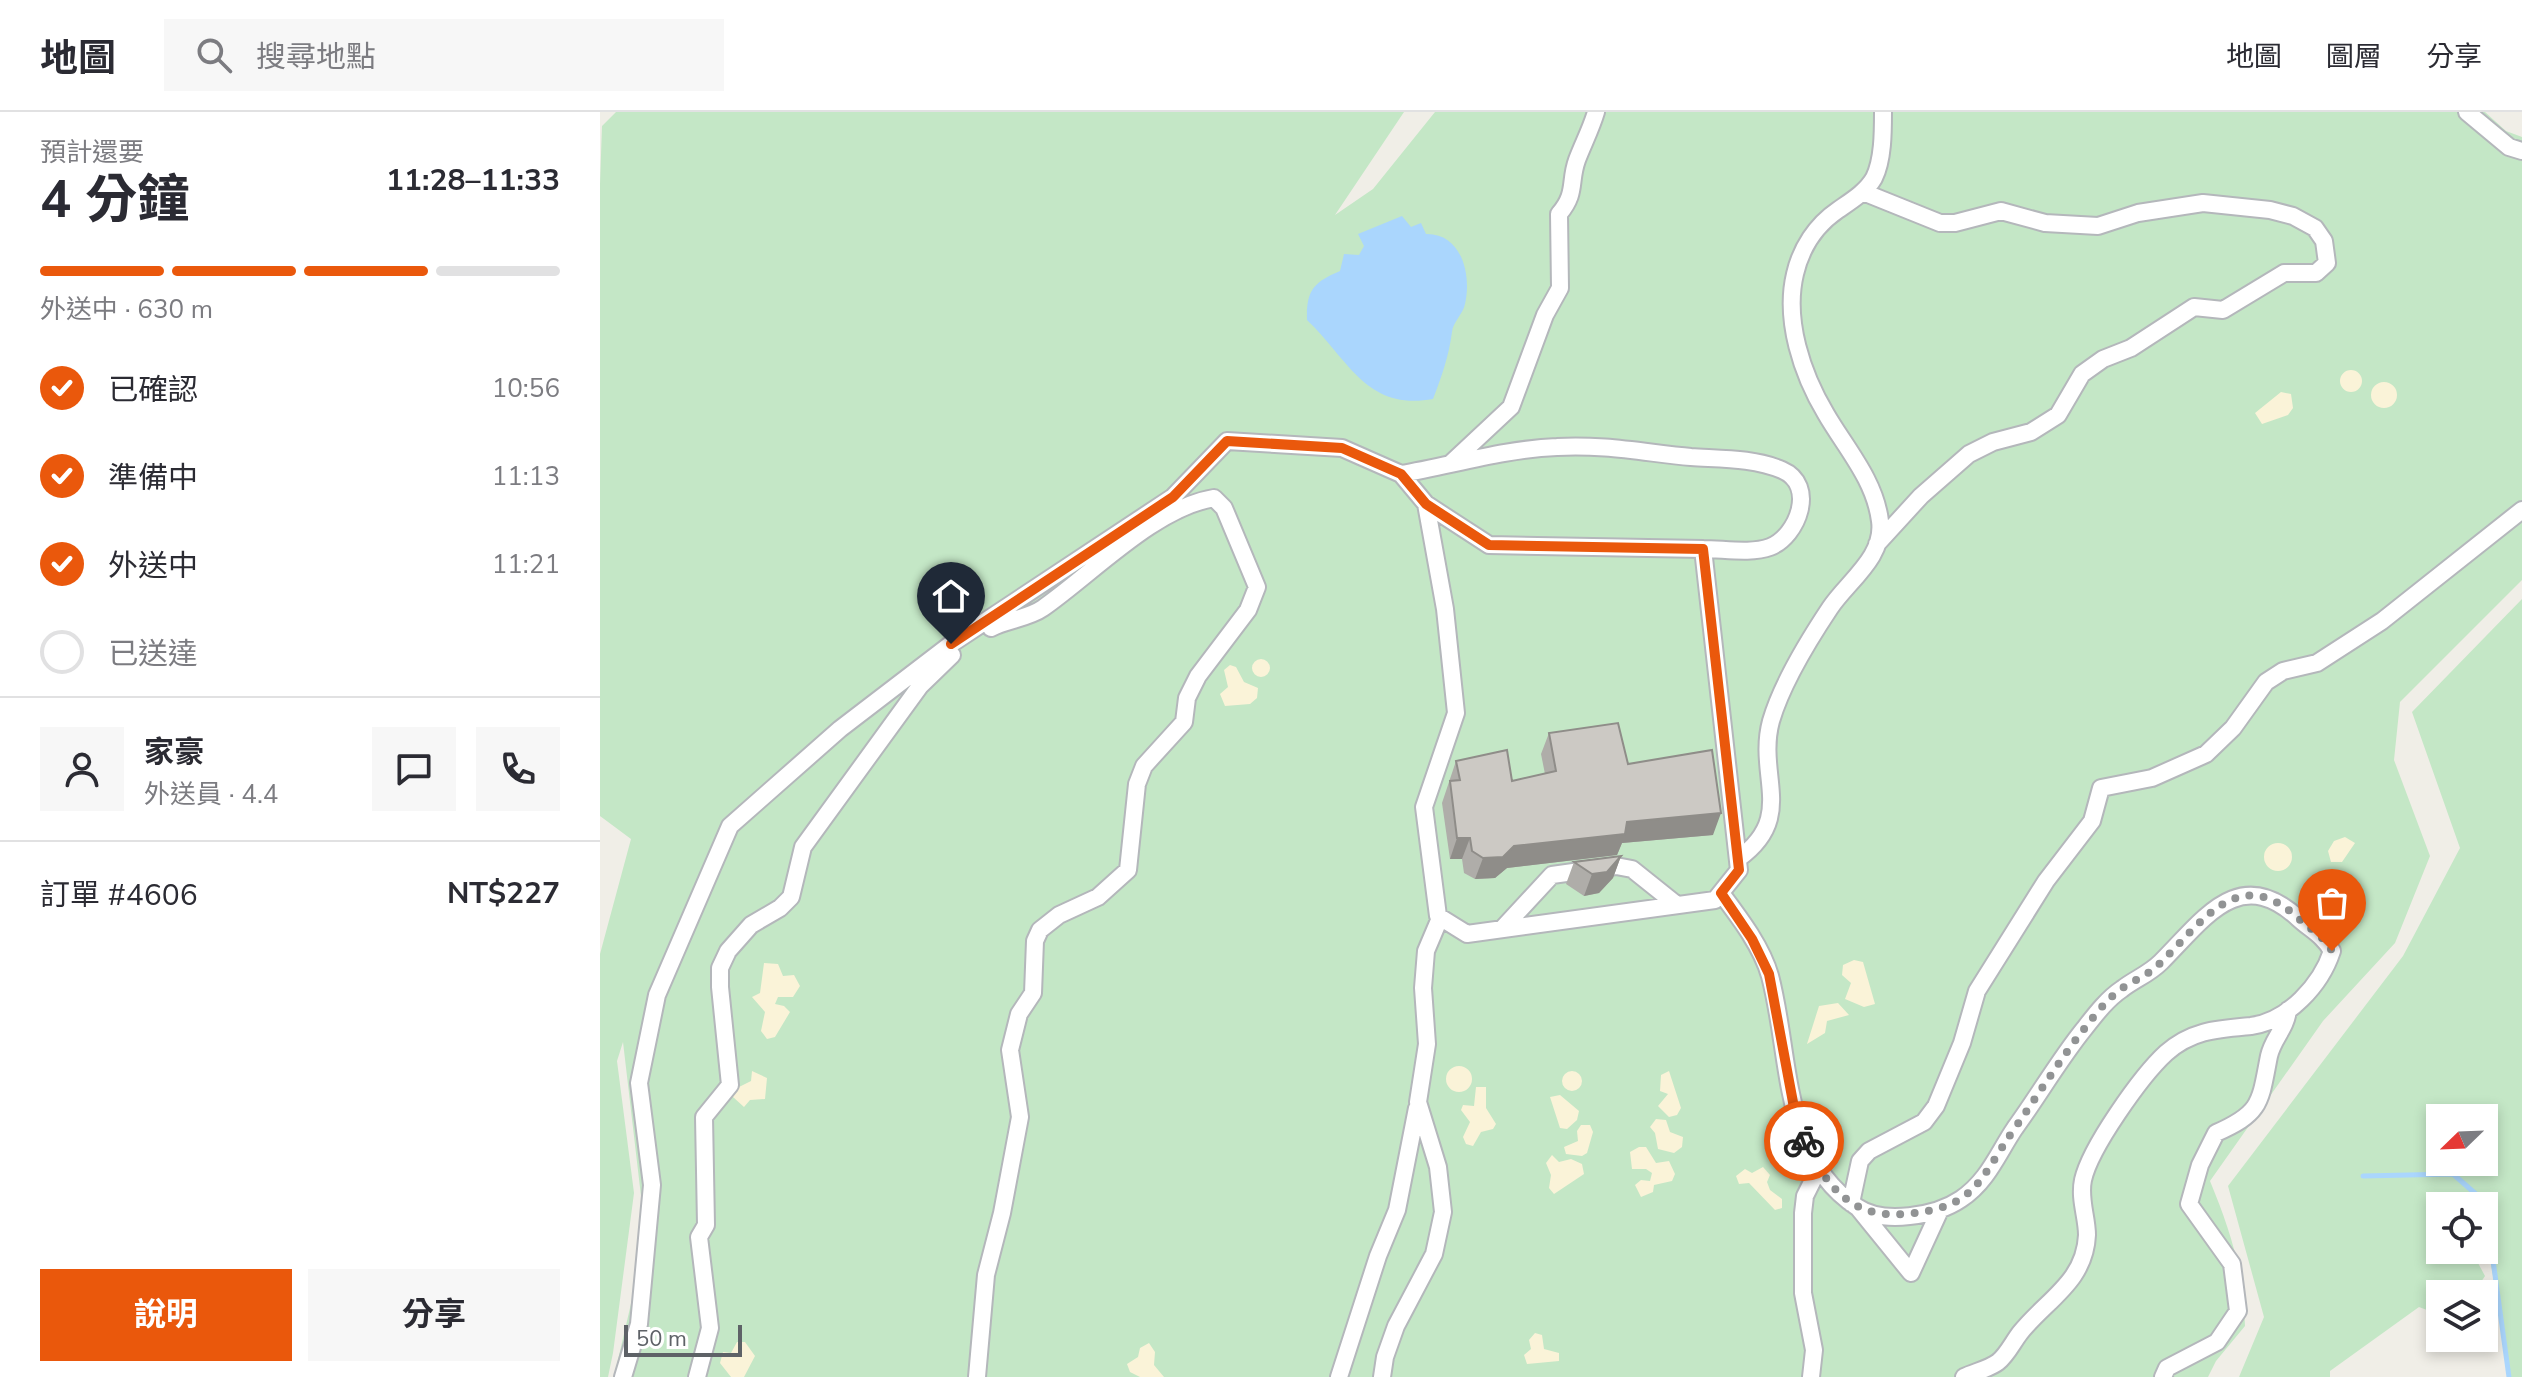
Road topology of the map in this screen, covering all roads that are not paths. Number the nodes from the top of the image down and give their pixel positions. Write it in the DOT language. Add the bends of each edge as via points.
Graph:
graph roads {
  1 [pos="1596,112"];
  2 [pos="1883,112"];
  3 [pos="2467,112"];
  4 [pos="2522,151"];
  5 [pos="1863,192"];
  6 [pos="1449,465"];
  7 [pos="1401,474"];
  8 [pos="1426,504"];
  9 [pos="2522,510"];
  10 [pos="1877,544"];
  11 [pos="1703,549"];
  12 [pos="1738,859"];
  13 [pos="1721,893"];
  14 [pos="1677,905"];
  15 [pos="1440,918"];
  16 [pos="1502,929"];
  17 [pos="2288,1010"];
  18 [pos="1418,1102"];
  19 [pos="1819,1168"];
  20 [pos="1855,1206"];
  21 [pos="1940,1210"];
  22 [pos="623,1377"];
  23 [pos="697,1377"];
  24 [pos="977,1377"];
  25 [pos="1339,1377"];
  26 [pos="1382,1377"];
  27 [pos="1811,1377"];
  28 [pos="1964,1377"];
  29 [pos="2163,1377"];
  1 -- 6 [label="street" via="1576,161 1569,202 1559,214 1560,288 1511,407"];
  2 -- 5 [label="street" via="1874,177"];
  3 -- 4 [label="street" via="2509,147"];
  5 -- 10 [label="street" via="1813,233 1795,274 1793,297 1796,344 1826,415 1850,446 1870,491 1881,522"];
  5 -- 10 [label="street" via="1940,223 2001,211 2045,223 2098,226 2138,213 2203,203 2270,210 2315,228 2324,241 2327,263 2316,273 2284,273 2223,310 2194,307 2131,348 2103,359 2082,374 2058,415 2031,432 1969,454"];
  6 -- 7 [label="street"];
  6 -- 11 [label="street" via="1559,446 1744,460 1779,468 1794,479 1800,510 1793,531 1784,539 1760,550"];
  7 -- 8 [label="street"];
  7 -- 22 [label="street" via="1342,448 1227,441 1173,497 951,644 840,729 730,826 657,995 639,1083 652,1185 639,1324"];
  8 -- 11 [label="street" via="1489,545"];
  8 -- 15 [label="street" via="1456,713 1424,807"];
  9 -- 20 [label="street" via="2382,621 2317,663 2283,671 2266,682 2233,728 2206,754 2152,778 2101,788 2092,821 2046,881 1977,991 1936,1106 1924,1122 1860,1161"];
  10 -- 12 [label="street" via="1831,606 1772,717 1771,815 1756,846"];
  11 -- 12 [label="street"];
  12 -- 13 [label="street" via="1739,870"];
  13 -- 14 [label="street" via="1715,900"];
  13 -- 19 [label="street" via="1769,974 1798,1129"];
  14 -- 16 [label="street"];
  14 -- 16 [label="street" via="1632,869 1616,866 1552,875"];
  15 -- 16 [label="street" via="1467,934"];
  15 -- 18 [label="street" via="1426,951 1427,1044"];
  17 -- 21 [label="street" via="2319,978 2332,951 2324,937 2269,896 2245,894 2226,902 2154,969 2105,1003 2045,1082 1984,1178"];
  17 -- 28 [label="street" via="2272,1021 2205,1031 2152,1066 2114,1120 2083,1178 2087,1234 2079,1270 1997,1363"];
  17 -- 29 [label="street" via="2286,1027 2269,1056 2261,1097 2244,1121 2216,1133 2189,1204 2232,1264 2238,1311 2217,1342 2167,1368"];
  18 -- 25 [label="street" via="1397,1210"];
  18 -- 26 [label="street" via="1438,1167 1443,1212 1434,1254 1396,1326"];
  19 -- 20 [label="street"];
  19 -- 27 [label="street" via="1803,1213 1803,1293 1814,1350"];
  20 -- 21 [label="street" via="1885,1216"];
  20 -- 21 [label="street" via="1911,1273"];
  23 -- 24 [label="street" via="710,1328 699,1237 706,1225 704,1117 730,1085 720,987 720,968 728,951 751,925 791,897 803,847 920,686 950,657 995,626 1039,611 1127,542 1197,500 1214,498 1224,508 1257,587 1248,610 1198,676 1187,698 1184,722 1144,766 1137,784 1128,870 1098,897 1059,915 1035,941 1033,993 1019,1014 1010,1050 1020,1117 986,1275"];
}
